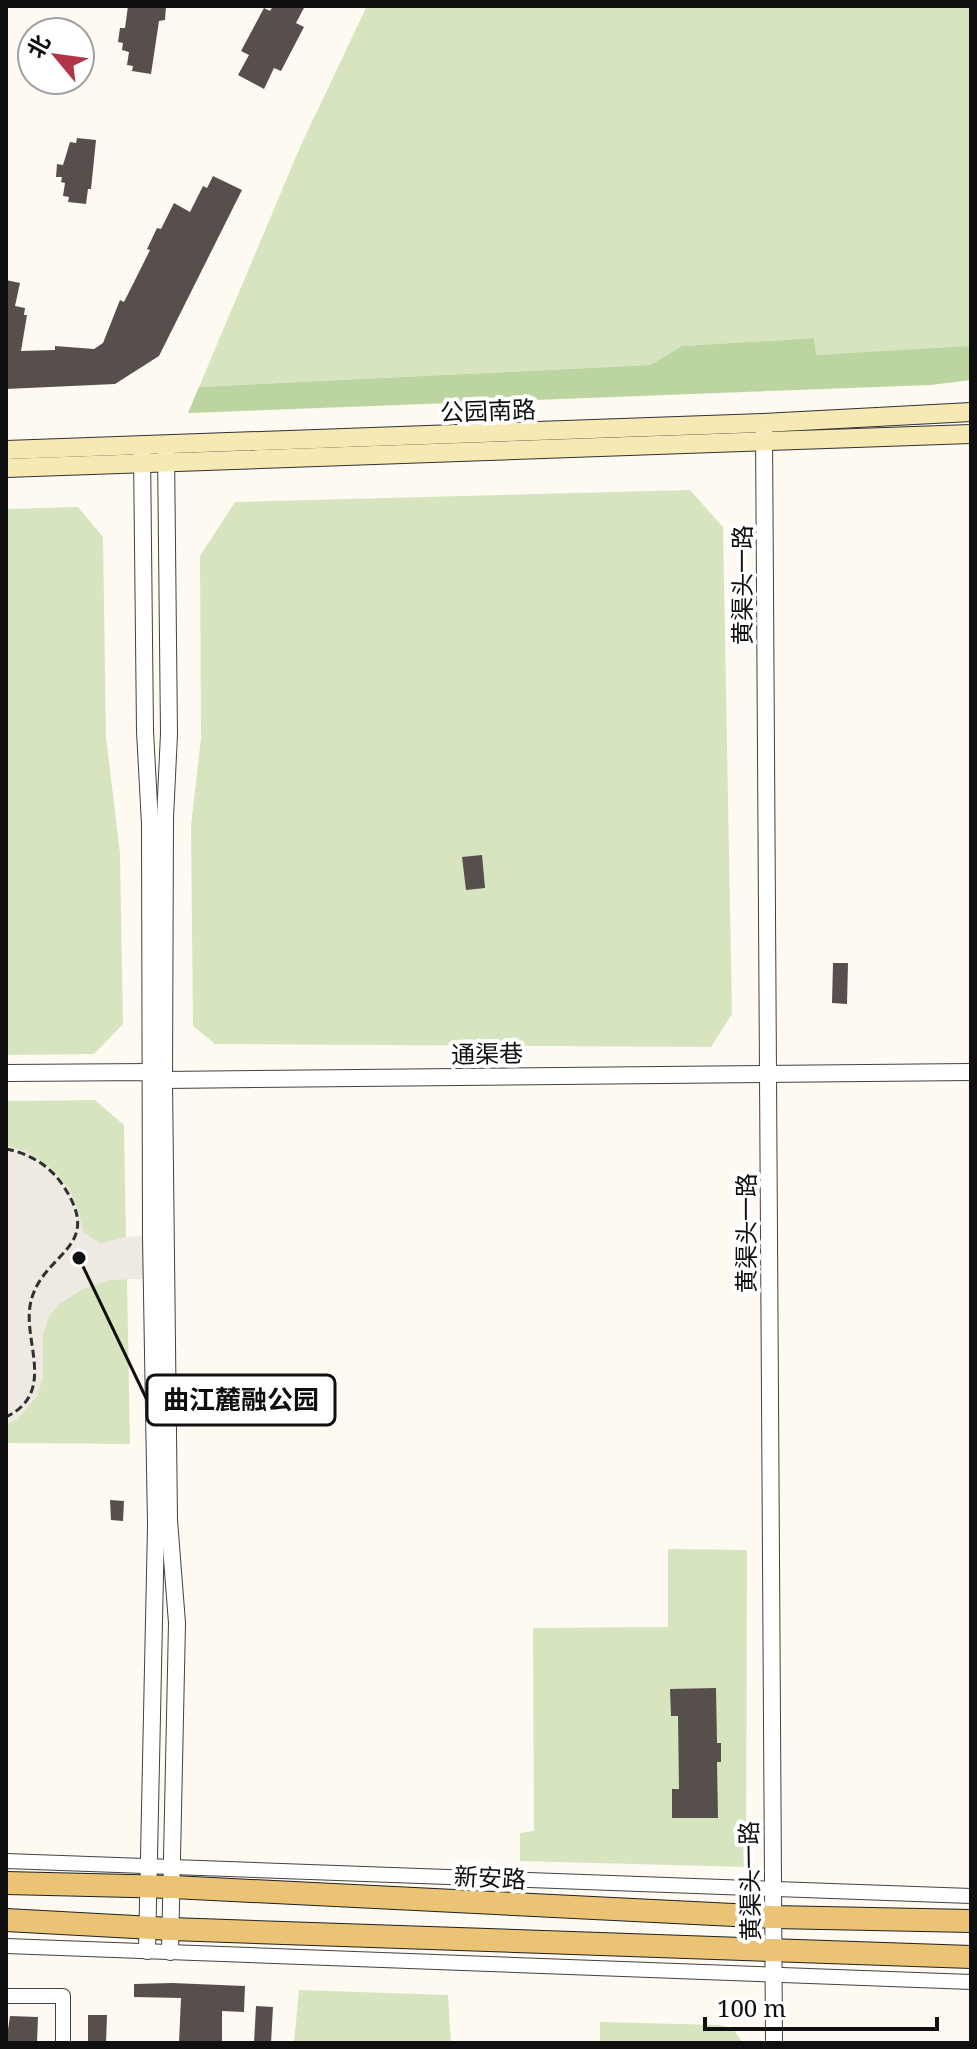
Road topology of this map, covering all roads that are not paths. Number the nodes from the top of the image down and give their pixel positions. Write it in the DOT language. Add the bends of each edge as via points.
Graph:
graph roads {
  1 [pos="971,412"];
  2 [pos="764,431"];
  3 [pos="971,434"];
  4 [pos="6,450"];
  5 [pos="166,454"];
  6 [pos="142,456"];
  7 [pos="6,468"];
  8 [pos="971,1072"];
  9 [pos="6,1073"];
  10 [pos="768,1074"];
  11 [pos="158,1076"];
  12 [pos="6,1861"];
  13 [pos="150,1877"];
  14 [pos="173,1877"];
  15 [pos="6,1883"];
  16 [pos="773,1889"];
  17 [pos="971,1896"];
  18 [pos="773,1917"];
  19 [pos="6,1920"];
  20 [pos="971,1921"];
  21 [pos="148,1927"];
  22 [pos="171,1941"];
  23 [pos="6,1946"];
  24 [pos="147,1951"];
  25 [pos="774,1952"];
  26 [pos="971,1957"];
  27 [pos="774,1975"];
  28 [pos="971,1982"];
  29 [pos="6,1996"];
  30 [pos="63,2043"];
  31 [pos="774,2043"];
  1 -- 2 [label="main road, 公园南路"];
  2 -- 3 [label="main road, 公园南路"];
  2 -- 5 [label="main road, 公园南路"];
  2 -- 10 [label="street, 黄渠头一路"];
  4 -- 6 [label="main road, 公园南路"];
  5 -- 6 [label="main road, 公园南路"];
  5 -- 11 [label="street" via="169,734"];
  6 -- 7 [label="main road, 公园南路"];
  6 -- 11 [label="street" via="145,731"];
  8 -- 10 [label="street, 通渠巷"];
  9 -- 11 [label="street, 通渠巷"];
  10 -- 11 [label="street, 通渠巷"];
  10 -- 16 [label="street, 黄渠头一路"];
  11 -- 13 [label="street" via="151,1236 156,1526"];
  11 -- 14 [label="street" via="169,1520 177,1623"];
  12 -- 13 [label="street"];
  13 -- 14 [label="main road, 新安路"];
  13 -- 15 [label="main road, 新安路"];
  13 -- 21 [label="street"];
  14 -- 16 [label="street"];
  14 -- 18 [label="main road, 新安路"];
  14 -- 22 [label="street"];
  16 -- 17 [label="street"];
  16 -- 18 [label="street, 黄渠头一路"];
  18 -- 20 [label="main road, 新安路"];
  18 -- 25 [label="street, 黄渠头一路"];
  19 -- 21 [label="main road"];
  21 -- 22 [label="main road"];
  21 -- 24 [label="street"];
  22 -- 24 [label="street"];
  22 -- 25 [label="main road"];
  22 -- 27 [label="street"];
  23 -- 24 [label="street"];
  25 -- 26 [label="main road"];
  25 -- 27 [label="street, 黄渠头一路"];
  27 -- 28 [label="street"];
  27 -- 31 [label="street, 黄渠头一路"];
  29 -- 30 [label="street" via="63,1996"];
}
